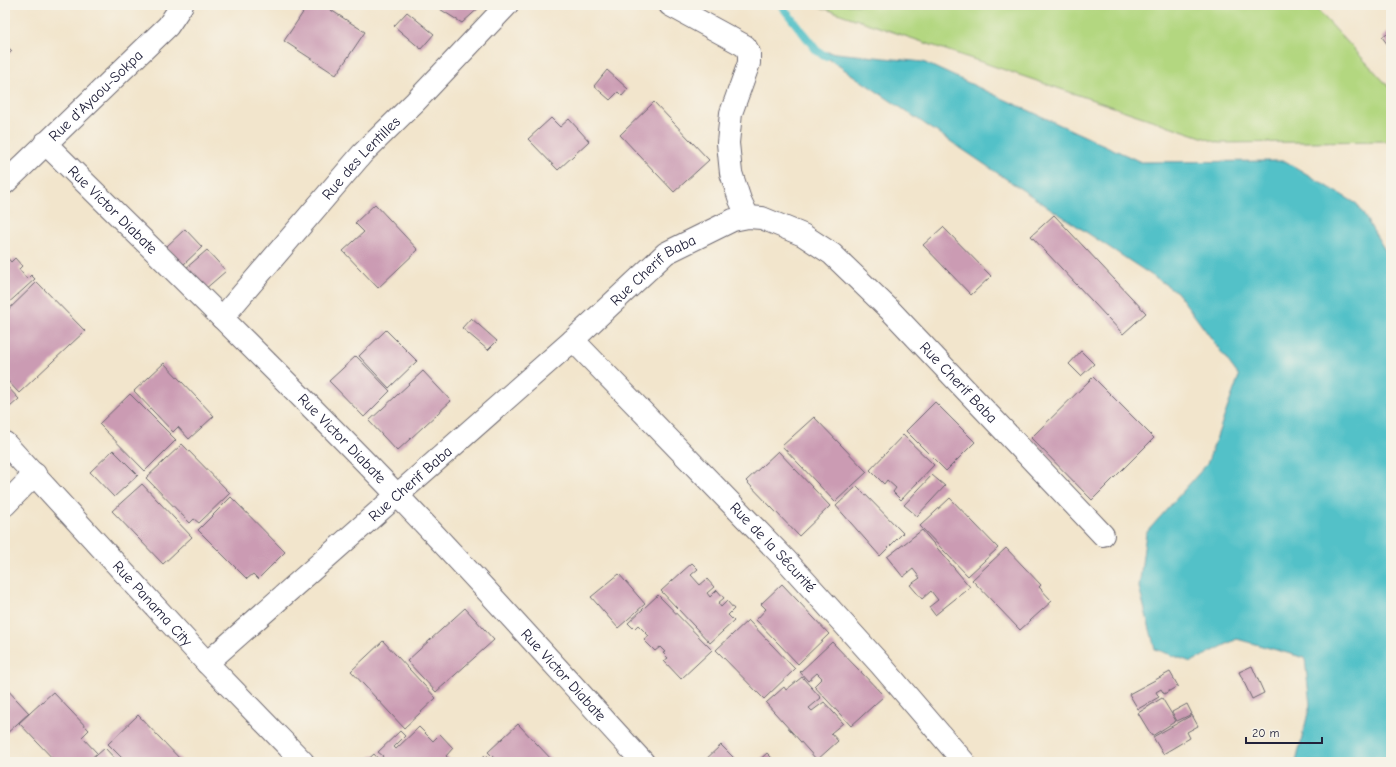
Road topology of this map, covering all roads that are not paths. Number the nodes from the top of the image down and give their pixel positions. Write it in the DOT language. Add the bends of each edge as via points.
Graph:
graph roads {
  1 [pos="182,5"];
  2 [pos="507,5"];
  3 [pos="670,5"];
  4 [pos="45,143"];
  5 [pos="5,183"];
  6 [pos="748,216"];
  7 [pos="222,318"];
  8 [pos="573,340"];
  9 [pos="5,443"];
  10 [pos="35,474"];
  11 [pos="398,495"];
  12 [pos="5,505"];
  13 [pos="1103,535"];
  14 [pos="207,663"];
  15 [pos="303,762"];
  16 [pos="643,762"];
  17 [pos="964,762"];
  1 -- 4 [label="street, Rue d'Ayaou-Sokpa" via="168,26"];
  2 -- 7 [label="street, Rue des Lentilles" via="362,154"];
  3 -- 6 [label="street" via="745,46 749,53 749,63 731,113 728,143 731,173"];
  4 -- 5 [label="street, Rue d'Ayaou-Sokpa"];
  4 -- 7 [label="street, Rue Victor Diabate"];
  6 -- 8 [label="street, Rue Cherif Baba" via="733,220 666,253"];
  6 -- 13 [label="street, Rue Cherif Baba" via="762,218 803,235 832,254 889,310"];
  7 -- 11 [label="street, Rue Victor Diabate"];
  8 -- 11 [label="street, Rue Cherif Baba"];
  8 -- 17 [label="street, Rue de la Sécurité" via="784,559 880,664"];
  9 -- 10 [label="street, Rue Panama City"];
  10 -- 12 [label="street"];
  10 -- 14 [label="street, Rue Panama City"];
  11 -- 14 [label="street, Rue Cherif Baba"];
  11 -- 16 [label="street, Rue Victor Diabate"];
  14 -- 15 [label="street, Rue Panama City"];
}
